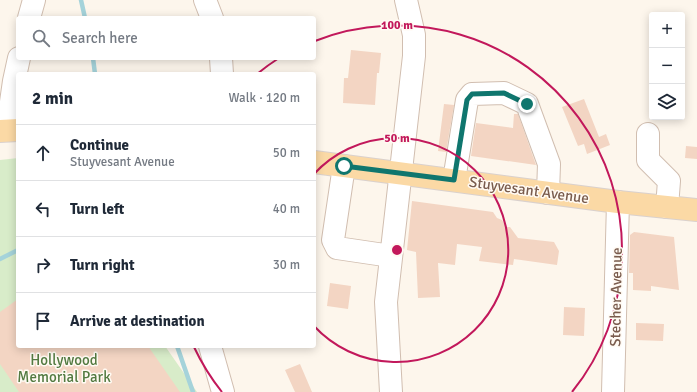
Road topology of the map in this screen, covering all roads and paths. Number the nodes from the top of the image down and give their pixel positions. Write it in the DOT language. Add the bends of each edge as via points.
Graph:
graph roads {
  1 [pos="34,0"];
  2 [pos="205,0"];
  3 [pos="406,0"];
  4 [pos="30,16"];
  5 [pos="211,16"];
  6 [pos="19,60"];
  7 [pos="221,60"];
  8 [pos="222,72"];
  9 [pos="8,130"];
  10 [pos="648,134"];
  11 [pos="316,162"];
  12 [pos="344,166"];
  13 [pos="400,173"];
  14 [pos="454,180"];
  15 [pos="548,193"];
  16 [pos="618,202"];
  17 [pos="667,207"];
  18 [pos="697,210"];
  19 [pos="391,256"];
  20 [pos="211,348"];
  21 [pos="223,392"];
  22 [pos="391,392"];
  23 [pos="613,392"];
  1 -- 4 [label="street"];
  2 -- 5 [label="street"];
  3 -- 13 [label="street" via="414,35 414,56"];
  6 -- 9 [label="street"];
  7 -- 8 [label="street"];
  10 -- 17 [label="street" via="648,160 669,181"];
  11 -- 12 [label="main road, Stuyvesant Avenue"];
  12 -- 13 [label="main road, Stuyvesant Avenue"];
  12 -- 19 [label="street" via="334,244 337,248"];
  13 -- 14 [label="main road, Stuyvesant Avenue"];
  13 -- 19 [label="street"];
  14 -- 15 [label="main road, Stuyvesant Avenue"];
  14 -- 15 [label="street" via="467,100 472,94 504,93 527,104 550,164"];
  15 -- 16 [label="main road, Stuyvesant Avenue"];
  16 -- 17 [label="main road, Stuyvesant Avenue"];
  16 -- 23 [label="street, Stecher Avenue"];
  17 -- 18 [label="main road, Stuyvesant Avenue"];
  19 -- 22 [label="street" via="386,302"];
  20 -- 21 [label="street"];
}
